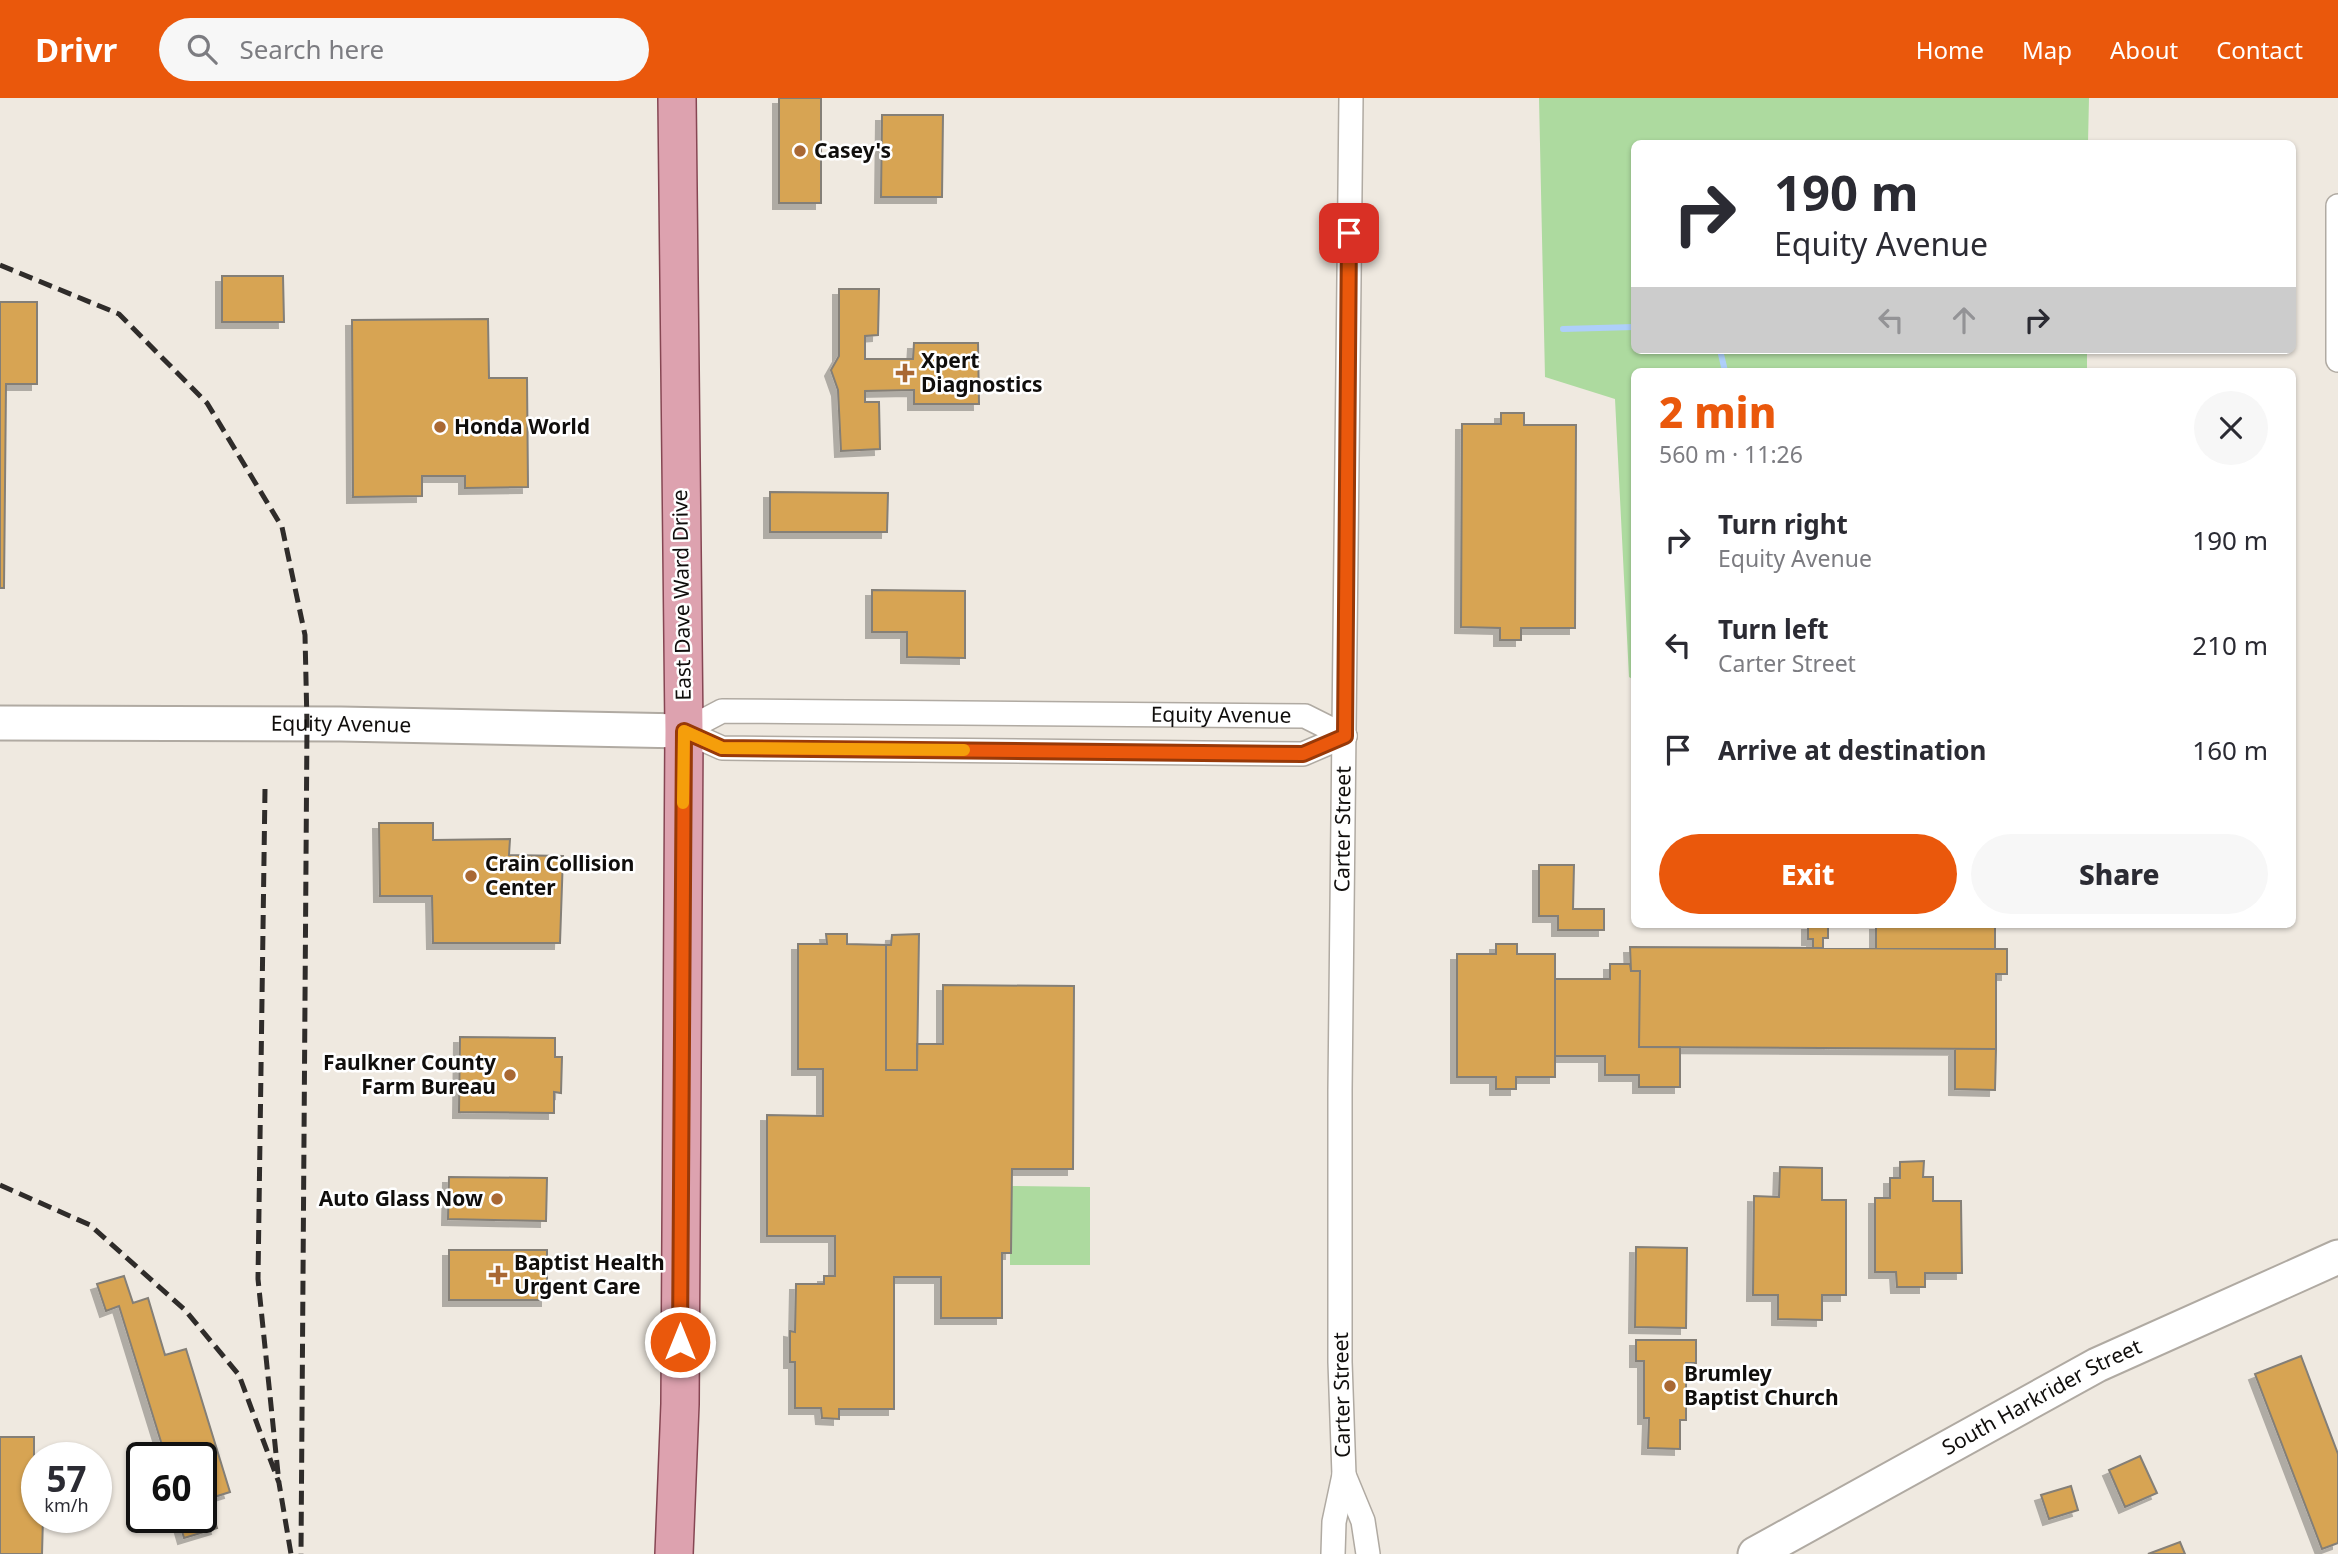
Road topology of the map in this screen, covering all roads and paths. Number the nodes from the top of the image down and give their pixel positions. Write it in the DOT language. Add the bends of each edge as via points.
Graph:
graph roads {
  1 [pos="677,98"];
  2 [pos="1351,98"];
  3 [pos="2338,206"];
  4 [pos="2338,360"];
  5 [pos="0,723"];
  6 [pos="684,731"];
  7 [pos="1345,736"];
  8 [pos="2338,1257"];
  9 [pos="1344,1475"];
  10 [pos="674,1554"];
  11 [pos="1333,1554"];
  12 [pos="1368,1554"];
  13 [pos="1755,1554"];
  1 -- 6 [label="main road, East Dave Ward Drive"];
  2 -- 7 [label="street, Carter Street"];
  3 -- 4 [label="street"];
  5 -- 6 [label="street, Equity Avenue"];
  6 -- 7 [label="street, Equity Avenue" via="722,748 1303,754"];
  6 -- 7 [label="street, Equity Avenue" via="722,711 1305,716"];
  6 -- 10 [label="main road, East Dave Ward Drive" via="680,1404"];
  7 -- 9 [label="street, Carter Street" via="1340,1264"];
  8 -- 13 [label="street, South Harkrider Street" via="2097,1365"];
  9 -- 11 [label="street, Carter Street"];
  9 -- 12 [label="street, Carter Street" via="1363,1521"];
}
